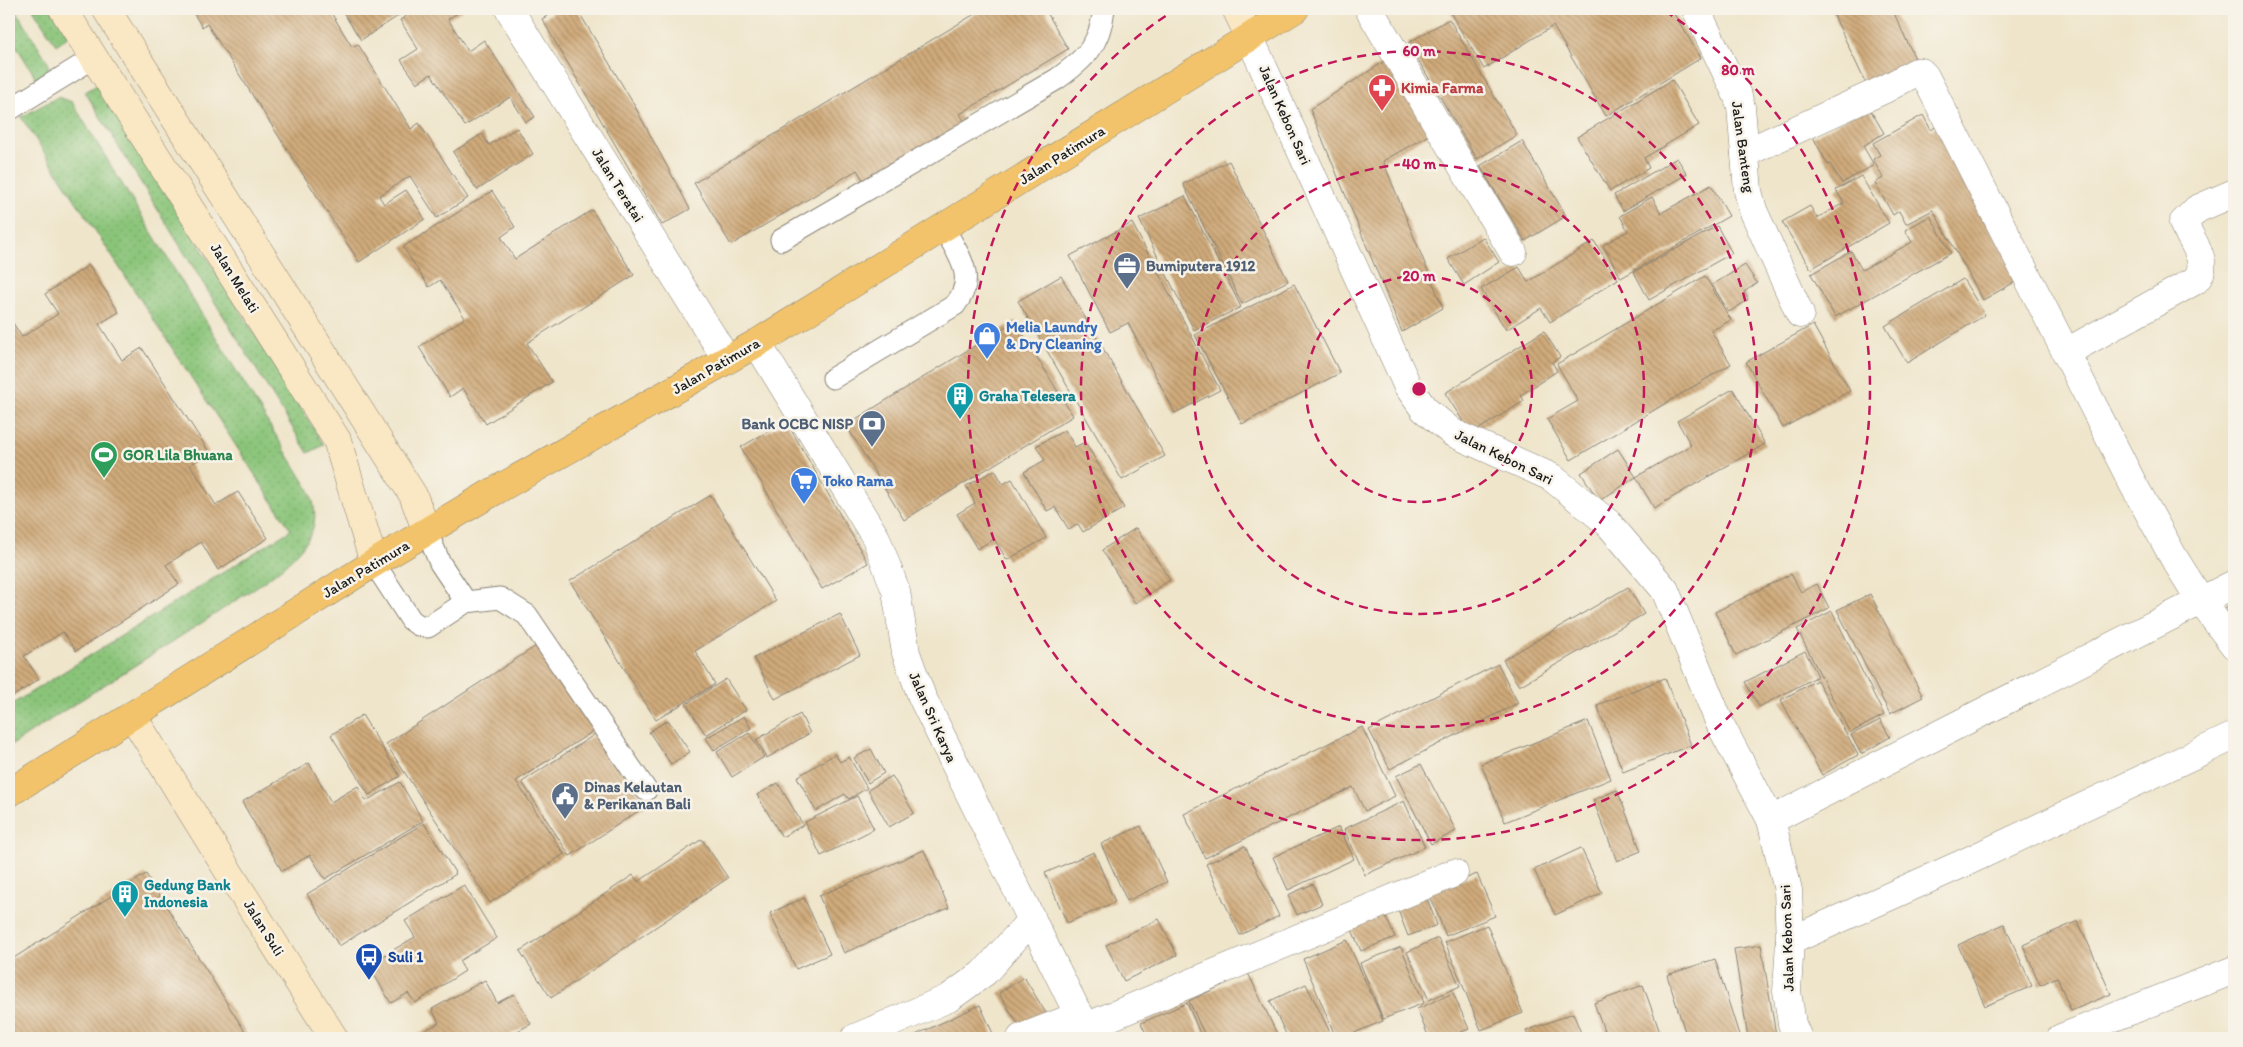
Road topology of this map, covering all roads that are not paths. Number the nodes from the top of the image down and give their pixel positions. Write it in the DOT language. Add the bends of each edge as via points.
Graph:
graph roads {
  1 [pos="63,9"];
  2 [pos="106,9"];
  3 [pos="509,9"];
  4 [pos="1104,9"];
  5 [pos="1236,9"];
  6 [pos="1295,9"];
  7 [pos="1369,9"];
  8 [pos="1696,9"];
  9 [pos="1249,36"];
  10 [pos="95,58"];
  11 [pos="9,110"];
  12 [pos="1745,153"];
  13 [pos="2234,194"];
  14 [pos="944,228"];
  15 [pos="781,240"];
  16 [pos="1513,252"];
  17 [pos="1800,314"];
  18 [pos="757,343"];
  19 [pos="2067,352"];
  20 [pos="727,360"];
  21 [pos="833,378"];
  22 [pos="427,532"];
  23 [pos="374,563"];
  24 [pos="2234,584"];
  25 [pos="2201,601"];
  26 [pos="466,602"];
  27 [pos="2234,645"];
  28 [pos="132,715"];
  29 [pos="2234,736"];
  30 [pos="646,790"];
  31 [pos="9,793"];
  32 [pos="1771,820"];
  33 [pos="1454,873"];
  34 [pos="1032,919"];
  35 [pos="1790,941"];
  36 [pos="2234,970"];
  37 [pos="1085,1027"];
  38 [pos="330,1037"];
  39 [pos="855,1038"];
  40 [pos="1021,1038"];
  41 [pos="1798,1038"];
  42 [pos="2061,1038"];
  1 -- 10 [label="street, Jalan Melati"];
  2 -- 22 [label="street" via="413,495"];
  3 -- 20 [label="street, Jalan Teratai"];
  4 -- 15 [label="lane" via="1095,42 1080,63"];
  5 -- 9 [label="street"];
  6 -- 9 [label="main road, Jalan Patimura"];
  7 -- 16 [label="street"];
  8 -- 12 [label="street, Jalan Banteng" via="1738,97"];
  9 -- 14 [label="main road, Jalan Patimura"];
  9 -- 32 [label="street, Jalan Kebon Sari" via="1406,385 1424,409 1453,433 1551,477 1608,523 1665,590 1721,726"];
  10 -- 11 [label="lane"];
  10 -- 23 [label="street, Jalan Melati" via="337,440"];
  12 -- 17 [label="street, Jalan Banteng" via="1753,210"];
  12 -- 19 [label="street" via="1921,72"];
  13 -- 19 [label="street" via="2197,209 2183,223 2202,260 2202,274 2196,280"];
  14 -- 18 [label="main road, Jalan Patimura"];
  14 -- 21 [label="lane" via="966,271 964,294 955,305"];
  18 -- 20 [label="main road, Jalan Patimura"];
  18 -- 34 [label="street, Jalan Sri Karya" via="876,538 896,590 906,653 922,697"];
  19 -- 25 [label="street" via="2138,492"];
  20 -- 22 [label="main road, Jalan Patimura"];
  22 -- 23 [label="main road, Jalan Patimura"];
  22 -- 26 [label="lane" via="440,563"];
  23 -- 26 [label="lane" via="411,620 418,625 428,627"];
  23 -- 28 [label="main road, Jalan Patimura"];
  24 -- 25 [label="street"];
  25 -- 27 [label="street"];
  25 -- 32 [label="street"];
  26 -- 30 [label="lane" via="500,598 527,615"];
  28 -- 31 [label="main road, Jalan Patimura"];
  28 -- 38 [label="street, Jalan Suli"];
  29 -- 35 [label="street"];
  32 -- 35 [label="street, Jalan Kebon Sari" via="1788,890"];
  33 -- 37 [label="street"];
  34 -- 37 [label="street, Jalan Sri Karya"];
  34 -- 39 [label="street" via="984,972 948,998"];
  35 -- 41 [label="street, Jalan Kebon Sari" via="1787,991 1792,1024"];
  36 -- 42 [label="street"];
  37 -- 40 [label="street"];
}
